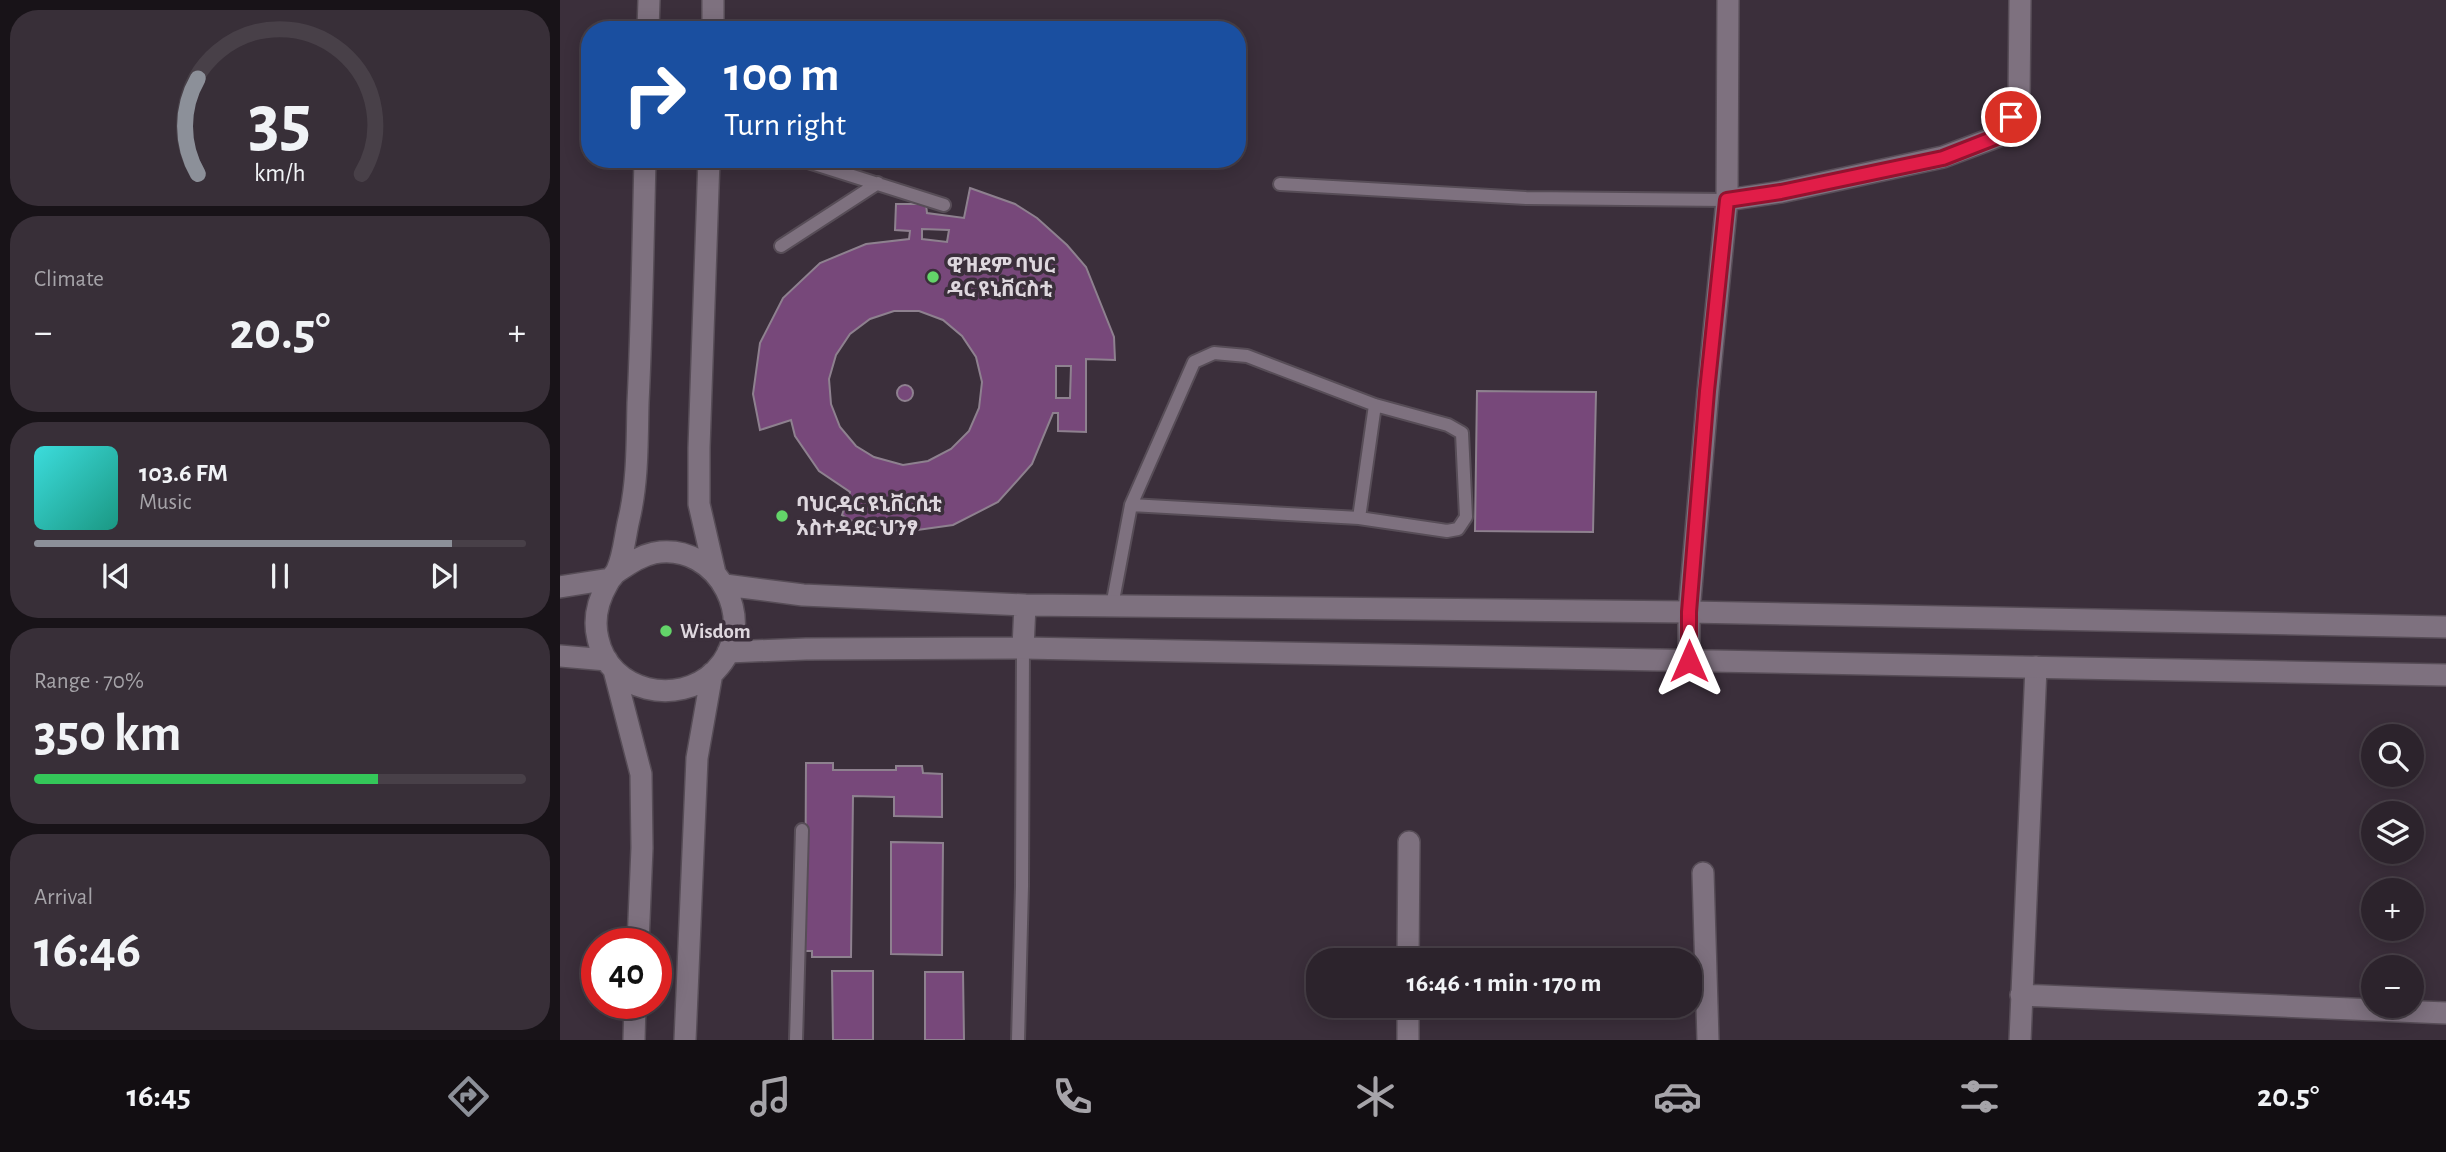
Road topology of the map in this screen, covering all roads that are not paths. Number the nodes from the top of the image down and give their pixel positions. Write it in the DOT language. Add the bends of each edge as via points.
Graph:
graph roads {
  1 [pos="649,0"];
  2 [pos="713,0"];
  3 [pos="1728,0"];
  4 [pos="2020,0"];
  5 [pos="648,21"];
  6 [pos="713,21"];
  7 [pos="645,168"];
  8 [pos="709,168"];
  9 [pos="829,168"];
  10 [pos="878,183"];
  11 [pos="1280,184"];
  12 [pos="1727,200"];
  13 [pos="944,205"];
  14 [pos="781,246"];
  15 [pos="1375,405"];
  16 [pos="1131,505"];
  17 [pos="1359,518"];
  18 [pos="613,575"];
  19 [pos="720,579"];
  20 [pos="560,587"];
  21 [pos="1025,605"];
  22 [pos="1112,606"];
  23 [pos="1689,612"];
  24 [pos="2446,627"];
  25 [pos="1023,648"];
  26 [pos="728,652"];
  27 [pos="560,656"];
  28 [pos="1689,661"];
  29 [pos="610,665"];
  30 [pos="2036,667"];
  31 [pos="712,673"];
  32 [pos="2446,676"];
  33 [pos="802,830"];
  34 [pos="1409,842"];
  35 [pos="1703,873"];
  36 [pos="639,928"];
  37 [pos="1408,948"];
  38 [pos="2021,995"];
  39 [pos="2446,1013"];
  40 [pos="1408,1018"];
  41 [pos="635,1019"];
  42 [pos="634,1040"];
  43 [pos="685,1040"];
  44 [pos="796,1040"];
  45 [pos="1017,1040"];
  46 [pos="1408,1040"];
  47 [pos="1708,1040"];
  48 [pos="2020,1040"];
  1 -- 5 [label="street"];
  2 -- 6 [label="street"];
  3 -- 12 [label="street"];
  4 -- 12 [label="street" via="2020,99 2002,135 1943,158"];
  7 -- 18 [label="street" via="634,497"];
  8 -- 19 [label="street" via="699,504"];
  9 -- 10 [label="lane"];
  10 -- 13 [label="lane"];
  10 -- 14 [label="lane"];
  11 -- 12 [label="lane" via="1526,198"];
  12 -- 23 [label="street"];
  15 -- 16 [label="lane" via="1247,356 1214,352 1194,362"];
  15 -- 17 [label="lane"];
  15 -- 17 [label="lane" via="1462,433 1465,517 1458,529 1447,531"];
  16 -- 17 [label="lane"];
  16 -- 22 [label="lane"];
  18 -- 19 [label="street" via="635,559 677,553 698,560"];
  18 -- 20 [label="street"];
  18 -- 29 [label="street" via="600,598 596,619 598,640"];
  19 -- 21 [label="street" via="803,595"];
  19 -- 26 [label="street" via="735,618"];
  21 -- 22 [label="street"];
  21 -- 25 [label="street"];
  22 -- 23 [label="street"];
  23 -- 24 [label="street"];
  23 -- 28 [label="street"];
  25 -- 26 [label="street"];
  25 -- 28 [label="street"];
  25 -- 45 [label="lane"];
  26 -- 31 [label="street"];
  27 -- 29 [label="street"];
  28 -- 30 [label="street"];
  29 -- 31 [label="street" via="631,683 652,691 694,686"];
  29 -- 36 [label="street" via="641,774"];
  30 -- 32 [label="street"];
  30 -- 38 [label="street"];
  31 -- 43 [label="street" via="696,758"];
  33 -- 44 [label="lane"];
  34 -- 37 [label="street"];
  35 -- 47 [label="street"];
  38 -- 39 [label="street"];
  38 -- 48 [label="street"];
  40 -- 46 [label="street"];
  41 -- 42 [label="street"];
}
